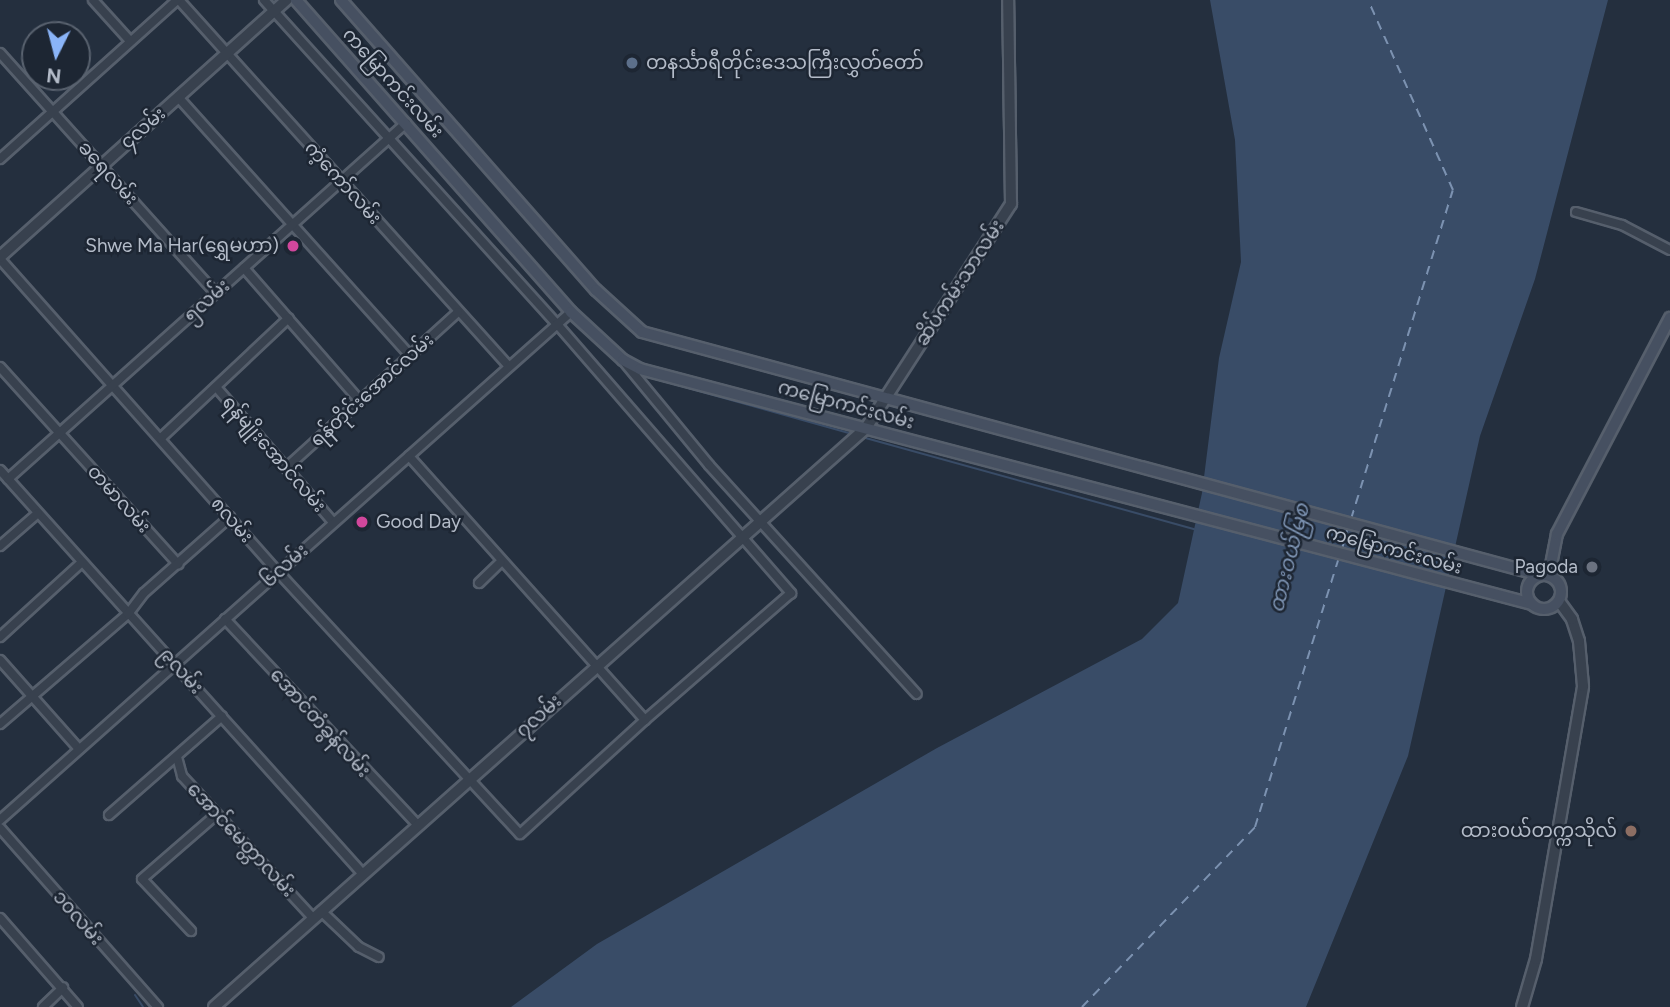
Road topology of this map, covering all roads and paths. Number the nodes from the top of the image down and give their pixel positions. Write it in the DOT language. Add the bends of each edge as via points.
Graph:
graph roads {
  1 [pos="93,0"];
  2 [pos="178,0"];
  3 [pos="264,0"];
  4 [pos="286,0"];
  5 [pos="296,0"];
  6 [pos="341,0"];
  7 [pos="1008,0"];
  8 [pos="274,11"];
  9 [pos="130,41"];
  10 [pos="228,52"];
  11 [pos="0,53"];
  12 [pos="178,97"];
  13 [pos="52,112"];
  14 [pos="406,123"];
  15 [pos="389,138"];
  16 [pos="2,155"];
  17 [pos="101,164"];
  18 [pos="341,181"];
  19 [pos="1576,212"];
  20 [pos="292,226"];
  21 [pos="1670,250"];
  22 [pos="0,258"];
  23 [pos="244,268"];
  24 [pos="215,293"];
  25 [pos="458,312"];
  26 [pos="571,312"];
  27 [pos="289,318"];
  28 [pos="1670,318"];
  29 [pos="557,324"];
  30 [pos="410,356"];
  31 [pos="623,360"];
  32 [pos="508,365"];
  33 [pos="0,367"];
  34 [pos="115,386"];
  35 [pos="216,387"];
  36 [pos="885,399"];
  37 [pos="360,401"];
  38 [pos="866,428"];
  39 [pos="60,433"];
  40 [pos="160,438"];
  41 [pos="409,456"];
  42 [pos="286,468"];
  43 [pos="0,470"];
  44 [pos="8,479"];
  45 [pos="38,513"];
  46 [pos="229,517"];
  47 [pos="760,518"];
  48 [pos="333,522"];
  49 [pos="742,534"];
  50 [pos="0,545"];
  51 [pos="82,562"];
  52 [pos="501,562"];
  53 [pos="178,564"];
  54 [pos="279,573"];
  55 [pos="1545,575"];
  56 [pos="479,583"];
  57 [pos="1559,601"];
  58 [pos="1532,604"];
  59 [pos="128,614"];
  60 [pos="225,619"];
  61 [pos="0,637"];
  62 [pos="0,660"];
  63 [pos="174,664"];
  64 [pos="593,667"];
  65 [pos="917,694"];
  66 [pos="32,696"];
  67 [pos="222,716"];
  68 [pos="645,720"];
  69 [pos="0,724"];
  70 [pos="79,749"];
  71 [pos="177,757"];
  72 [pos="467,779"];
  73 [pos="216,815"];
  74 [pos="109,816"];
  75 [pos="0,820"];
  76 [pos="417,824"];
  77 [pos="0,828"];
  78 [pos="362,873"];
  79 [pos="317,915"];
  80 [pos="0,918"];
  81 [pos="191,931"];
  82 [pos="379,957"];
  83 [pos="63,988"];
  84 [pos="43,1007"];
  85 [pos="78,1007"];
  86 [pos="158,1007"];
  87 [pos="214,1007"];
  88 [pos="1522,1007"];
  1 -- 9 [label="street"];
  2 -- 9 [label="street"];
  2 -- 10 [label="street, ကံ့ကော်လမ်း"];
  3 -- 8 [label="street"];
  4 -- 8 [label="street, ၄လမ်း"];
  5 -- 14 [label="main road, ကမြောကင်းလမ်း"];
  6 -- 36 [label="main road, ကမြောကင်းလမ်း" via="628,322 655,338"];
  7 -- 36 [label="street, ဆိပ်ကမ်းသာလမ်း" via="1011,204"];
  8 -- 10 [label="street, ၄လမ်း"];
  8 -- 15 [label="street"];
  9 -- 13 [label="street"];
  10 -- 12 [label="street, ၄လမ်း"];
  10 -- 18 [label="street, ကံ့ကော်လမ်း"];
  11 -- 13 [label="street, ခရေလမ်း"];
  12 -- 17 [label="street, ၄လမ်း"];
  12 -- 20 [label="street"];
  13 -- 16 [label="street"];
  13 -- 17 [label="street, ခရေလမ်း"];
  14 -- 15 [label="street, ၅လမ်း"];
  14 -- 26 [label="main road, ကမြောကင်းလမ်း"];
  15 -- 18 [label="street, ၅လမ်း"];
  15 -- 29 [label="street"];
  17 -- 22 [label="street, ၄လမ်း"];
  17 -- 24 [label="street, ခရေလမ်း"];
  18 -- 20 [label="street, ၅လမ်း"];
  18 -- 25 [label="street, ကံ့ကော်လမ်း"];
  19 -- 21 [label="street" via="1622,225"];
  20 -- 23 [label="street, ၅လမ်း"];
  20 -- 30 [label="street"];
  22 -- 34 [label="street, ၈လမ်း"];
  23 -- 24 [label="street, ၅လမ်း"];
  23 -- 27 [label="street"];
  24 -- 34 [label="street, ၅လမ်း"];
  25 -- 30 [label="street, ရန်တိုင်းအောင်လမ်း"];
  25 -- 32 [label="street, ကံ့ကော်လမ်း"];
  26 -- 29 [label="street, ၆လမ်း"];
  26 -- 31 [label="main road, ကမြောကင်းလမ်း"];
  27 -- 35 [label="street"];
  27 -- 37 [label="street"];
  28 -- 55 [label="main road" via="1557,534"];
  29 -- 32 [label="street, ၆လမ်း"];
  29 -- 49 [label="street"];
  30 -- 37 [label="street, ရန်တိုင်းအောင်လမ်း"];
  31 -- 38 [label="main road, ကမြောကင်းလမ်း"];
  31 -- 47 [label="street" via="709,465"];
  32 -- 41 [label="street, ၆လမ်း"];
  33 -- 39 [label="street, တမာလမ်း"];
  34 -- 39 [label="street, ၅လမ်း"];
  34 -- 40 [label="street, ၈လမ်း"];
  35 -- 40 [label="street"];
  35 -- 42 [label="street, ရန်မျိုးအောင်လမ်း"];
  36 -- 38 [label="street, ဆိပ်ကမ်းသာလမ်း"];
  36 -- 55 [label="main road, ကမြောကင်းလမ်း"];
  37 -- 42 [label="street, ရန်တိုင်းအောင်လမ်း"];
  38 -- 47 [label="street, ၇လမ်း"];
  38 -- 58 [label="main road, ကမြောကင်းလမ်း"];
  39 -- 44 [label="street, ၅လမ်း"];
  39 -- 53 [label="street, တမာလမ်း"];
  40 -- 46 [label="street, ၈လမ်း"];
  41 -- 48 [label="street, ၆လမ်း"];
  41 -- 52 [label="street"];
  42 -- 48 [label="street, ရန်မျိုးအောင်လမ်း"];
  43 -- 44 [label="street, ၉လမ်း"];
  44 -- 45 [label="street, ၉လမ်း"];
  45 -- 50 [label="street"];
  45 -- 51 [label="street, ၉လမ်း"];
  46 -- 53 [label="street"];
  46 -- 54 [label="street, ၈လမ်း"];
  47 -- 49 [label="street, ၇လမ်း"];
  47 -- 65 [label="street"];
  48 -- 54 [label="street, ၆လမ်း"];
  49 -- 64 [label="street, ၇လမ်း"];
  49 -- 68 [label="street" via="790,588 789,598"];
  51 -- 59 [label="street, ၉လမ်း"];
  51 -- 61 [label="street"];
  52 -- 56 [label="street"];
  52 -- 64 [label="street"];
  53 -- 59 [label="street"];
  54 -- 60 [label="street, ၆လမ်း"];
  54 -- 72 [label="street, ၈လမ်း"];
  55 -- 57 [label="main road" via="1559,584"];
  55 -- 58 [label="main road" via="1528,587"];
  57 -- 58 [label="main road" via="1544,609"];
  57 -- 88 [label="street" via="1572,619 1579,641 1583,686 1536,960"];
  59 -- 63 [label="street, ၉လမ်း"];
  59 -- 66 [label="street"];
  60 -- 63 [label="street, ၆လမ်း"];
  60 -- 76 [label="street, အောင်တံခွန်လမ်း"];
  62 -- 66 [label="street"];
  63 -- 67 [label="street, ၉လမ်း"];
  63 -- 70 [label="street, ၆လမ်း"];
  64 -- 68 [label="street"];
  64 -- 72 [label="street, ၇လမ်း"];
  66 -- 69 [label="street"];
  66 -- 70 [label="street"];
  67 -- 71 [label="street"];
  67 -- 78 [label="street, ၉လမ်း"];
  68 -- 72 [label="street, ၈လမ်း" via="520,834"];
  70 -- 75 [label="street, ၆လမ်း"];
  71 -- 73 [label="street, အောင်မေတ္တာလမ်း" via="182,776"];
  71 -- 74 [label="street"];
  72 -- 76 [label="street, ၇လမ်း"];
  73 -- 79 [label="street, အောင်မေတ္တာလမ်း"];
  73 -- 81 [label="street" via="142,880"];
  76 -- 78 [label="street, ၇လမ်း"];
  77 -- 86 [label="street, ၁၀လမ်း"];
  78 -- 79 [label="street, ၇လမ်း"];
  79 -- 82 [label="street, အောင်မေတ္တာလမ်း"];
  79 -- 87 [label="street, ၇လမ်း"];
  80 -- 83 [label="street"];
  83 -- 84 [label="street"];
  83 -- 85 [label="street"];
}
